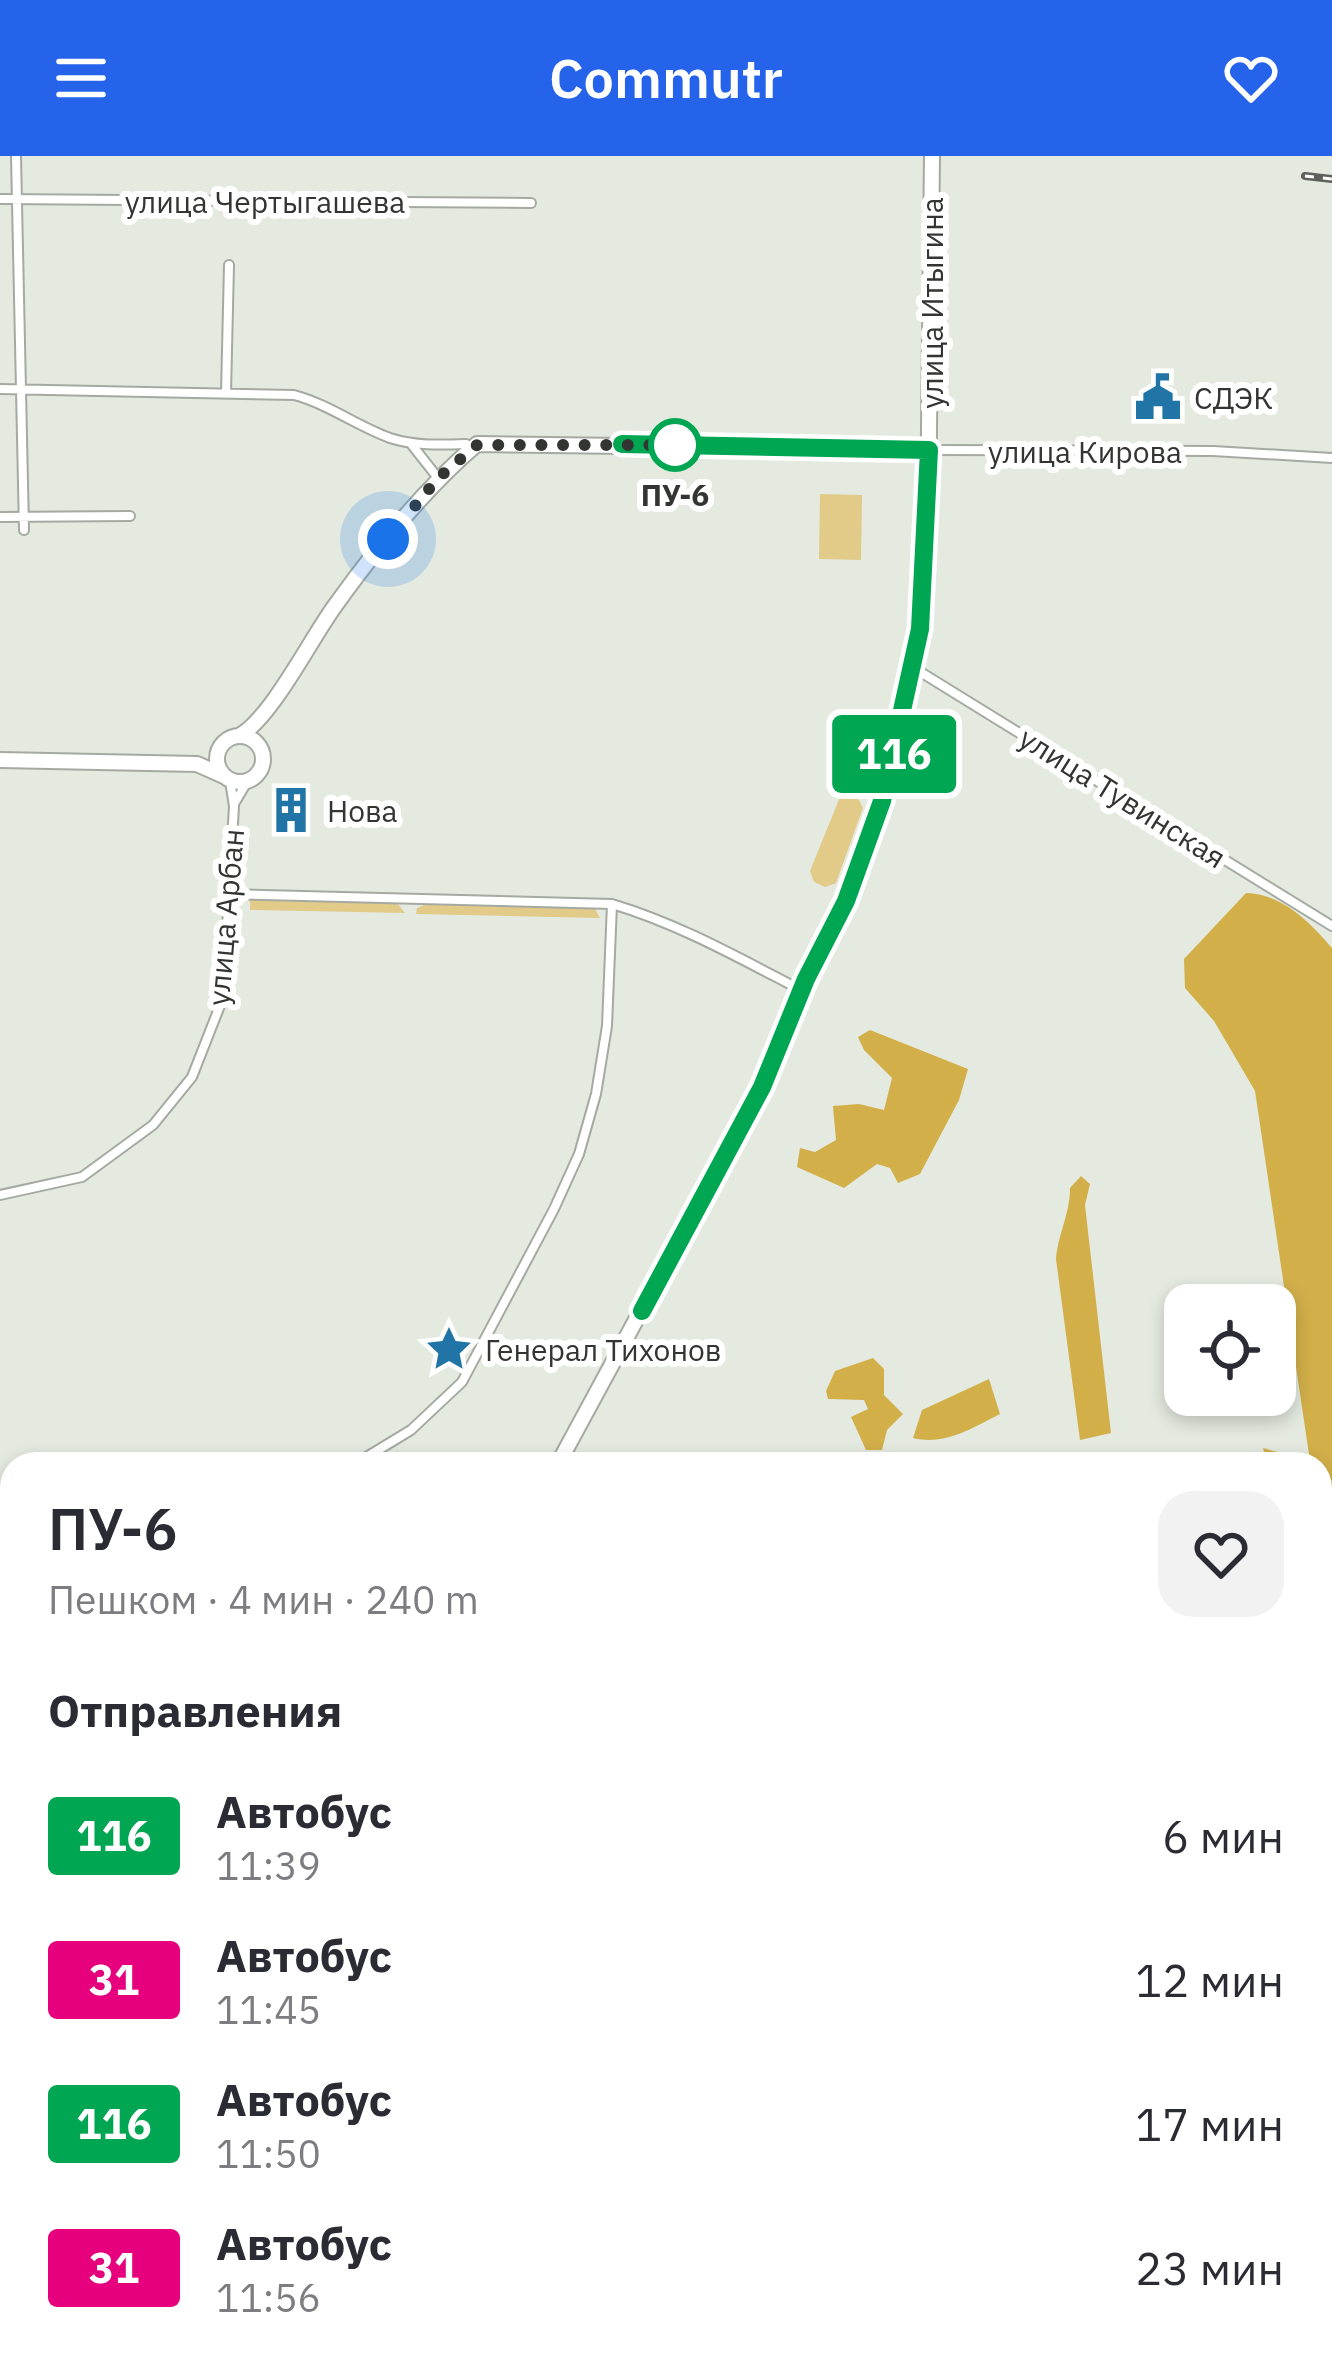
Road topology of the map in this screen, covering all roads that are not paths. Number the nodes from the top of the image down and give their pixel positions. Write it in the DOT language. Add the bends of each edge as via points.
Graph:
graph roads {
  1 [pos="16,156"];
  2 [pos="932,156"];
  3 [pos="0,199"];
  4 [pos="17,200"];
  5 [pos="531,203"];
  6 [pos="229,265"];
  7 [pos="22,388"];
  8 [pos="0,389"];
  9 [pos="226,393"];
  10 [pos="412,443"];
  11 [pos="472,444"];
  12 [pos="929,450"];
  13 [pos="1332,458"];
  14 [pos="438,478"];
  15 [pos="130,516"];
  16 [pos="0,517"];
  17 [pos="23,518"];
  18 [pos="24,530"];
  19 [pos="914,668"];
  20 [pos="259,720"];
  21 [pos="239,736"];
  22 [pos="259,745"];
  23 [pos="218,753"];
  24 [pos="0,760"];
  25 [pos="197,764"];
  26 [pos="227,779"];
  27 [pos="247,782"];
  28 [pos="234,806"];
  29 [pos="228,894"];
  30 [pos="611,904"];
  31 [pos="1332,926"];
  32 [pos="802,990"];
  33 [pos="0,1195"];
  34 [pos="375,1452"];
  35 [pos="562,1452"];
  1 -- 4 [label="street"];
  2 -- 12 [label="main road, улица Итыгина"];
  3 -- 4 [label="street, улица Чертыгашева"];
  4 -- 5 [label="street, улица Чертыгашева"];
  4 -- 7 [label="street"];
  6 -- 9 [label="street"];
  7 -- 8 [label="street"];
  7 -- 9 [label="street"];
  7 -- 17 [label="street"];
  9 -- 10 [label="street" via="295,395"];
  10 -- 11 [label="street"];
  10 -- 14 [label="street"];
  11 -- 12 [label="main road, улица Кирова"];
  11 -- 14 [label="main road"];
  12 -- 13 [label="street, улица Кирова"];
  12 -- 19 [label="main road, улица Итыгина"];
  14 -- 20 [label="main road" via="338,601"];
  15 -- 17 [label="street"];
  16 -- 17 [label="street"];
  17 -- 18 [label="street"];
  19 -- 31 [label="street, улица Тувинская"];
  19 -- 32 [label="main road, улица Итыгина" via="869,838"];
  20 -- 21 [label="main road"];
  20 -- 22 [label="main road"];
  21 -- 22 [label="main road"];
  21 -- 23 [label="main road"];
  22 -- 27 [label="main road" via="264,764"];
  23 -- 25 [label="main road"];
  23 -- 26 [label="main road"];
  24 -- 25 [label="main road"];
  25 -- 26 [label="main road"];
  26 -- 27 [label="main road"];
  26 -- 28 [label="street"];
  27 -- 28 [label="street"];
  28 -- 29 [label="street, улица Арбан"];
  29 -- 30 [label="street"];
  29 -- 33 [label="street, улица Арбан" via="223,998 192,1077 154,1125 82,1177"];
  30 -- 32 [label="street" via="706,940"];
  30 -- 34 [label="street" via="607,1026 579,1154 462,1382"];
  32 -- 35 [label="main road, улица Итыгина" via="762,1087"];
}
